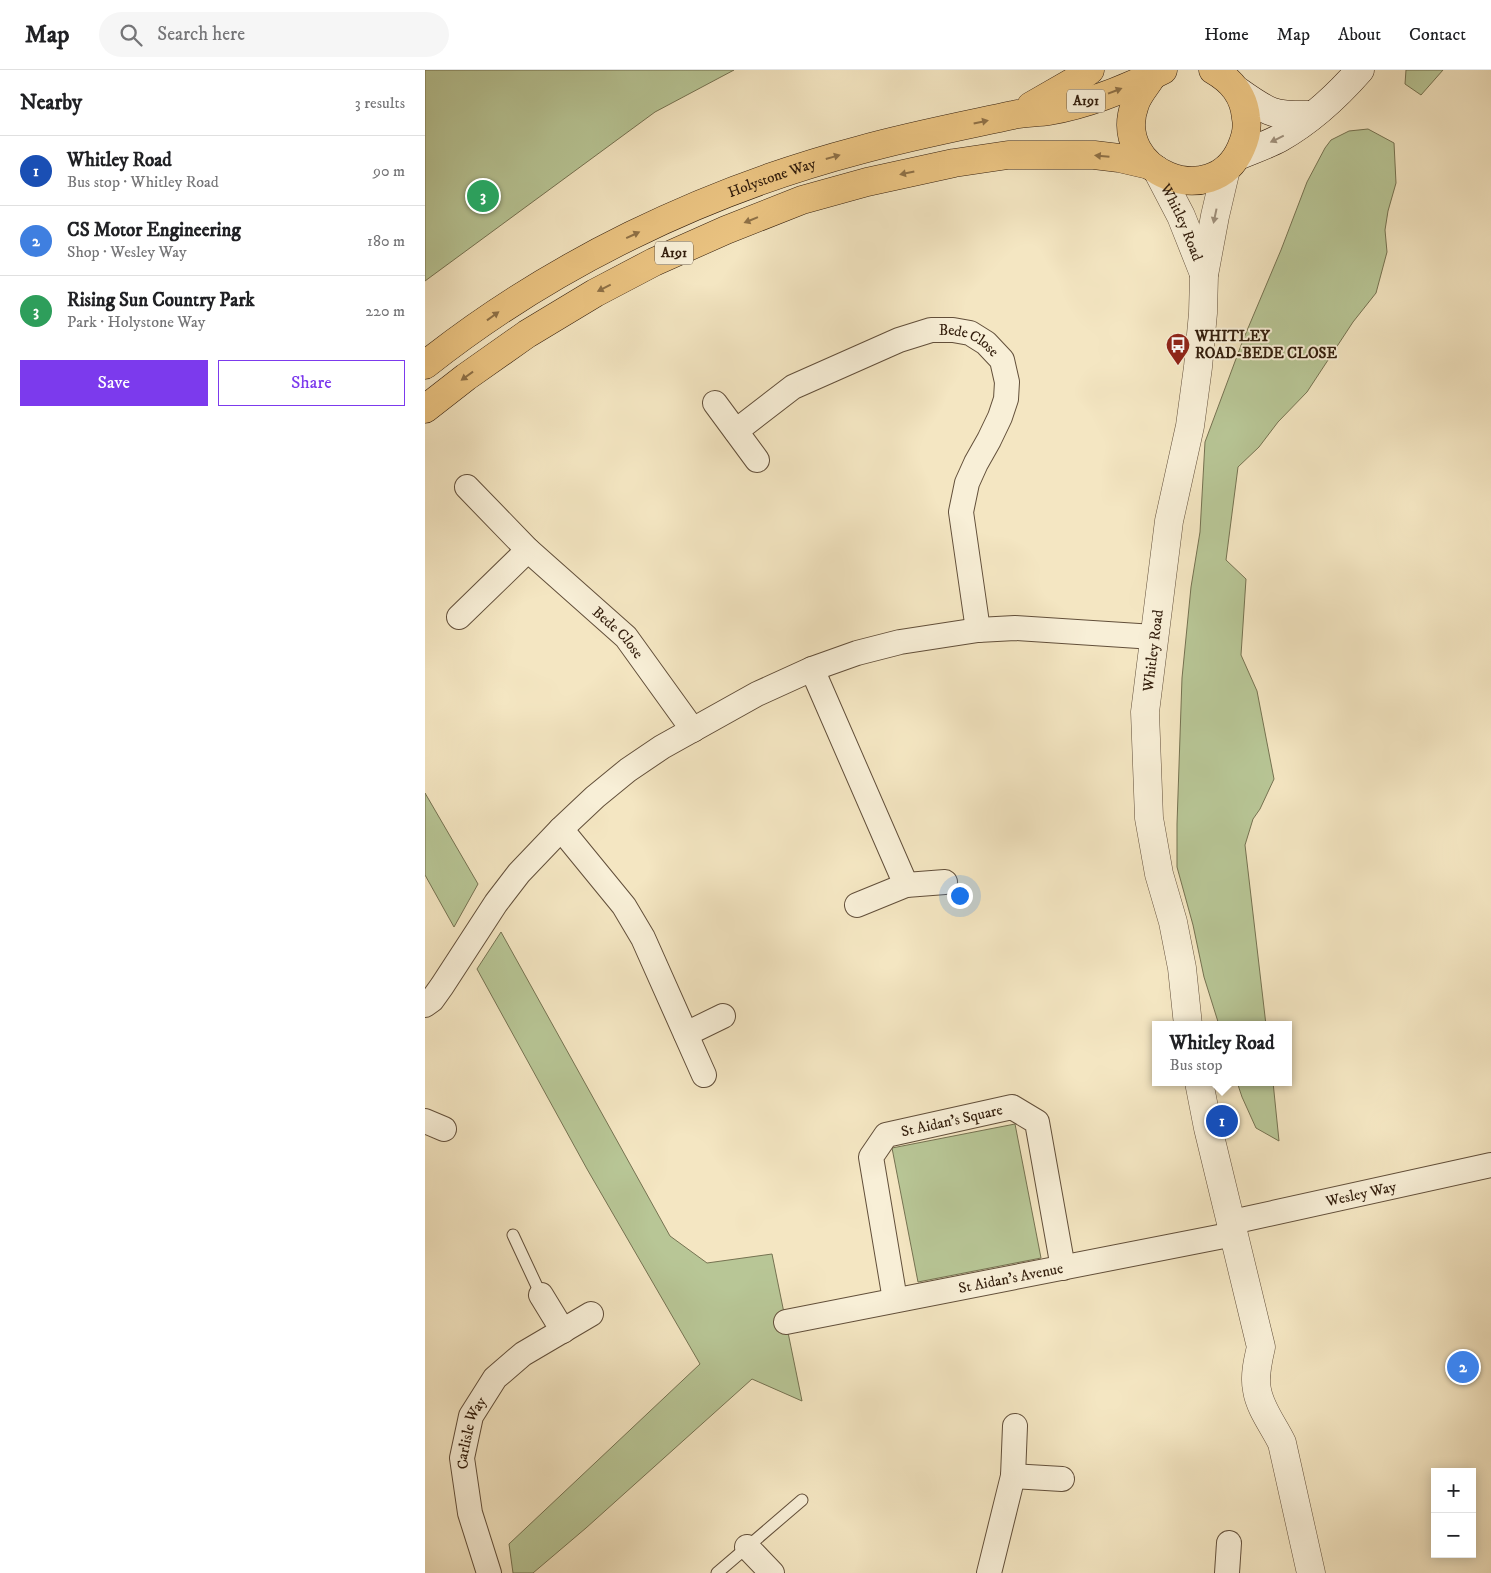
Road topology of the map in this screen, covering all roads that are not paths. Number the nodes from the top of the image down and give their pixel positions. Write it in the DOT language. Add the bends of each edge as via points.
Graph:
graph roads {
  1 [pos="1090,70"];
  2 [pos="1360,70"];
  3 [pos="1157,72"];
  4 [pos="1228,79"];
  5 [pos="1017,114"];
  6 [pos="1312,115"];
  7 [pos="1232,162"];
  8 [pos="1153,168"];
  9 [pos="1204,275"];
  10 [pos="425,365"];
  11 [pos="715,403"];
  12 [pos="425,409"];
  13 [pos="736,431"];
  14 [pos="757,460"];
  15 [pos="467,487"];
  16 [pos="528,550"];
  17 [pos="459,617"];
  18 [pos="978,630"];
  19 [pos="1154,637"];
  20 [pos="812,668"];
  21 [pos="693,730"];
  22 [pos="561,829"];
  23 [pos="945,882"];
  24 [pos="906,885"];
  25 [pos="857,905"];
  26 [pos="425,1005"];
  27 [pos="723,1016"];
  28 [pos="1188,1021"];
  29 [pos="686,1034"];
  30 [pos="704,1074"];
  31 [pos="1200,1086"];
  32 [pos="1491,1165"];
  33 [pos="1233,1228"];
  34 [pos="513,1235"];
  35 [pos="1063,1268"];
  36 [pos="541,1295"];
  37 [pos="895,1300"];
  38 [pos="591,1314"];
  39 [pos="785,1322"];
  40 [pos="563,1331"];
  41 [pos="1015,1426"];
  42 [pos="1013,1476"];
  43 [pos="1062,1479"];
  44 [pos="802,1500"];
  45 [pos="1229,1543"];
  46 [pos="747,1547"];
  47 [pos="489,1573"];
  48 [pos="717,1573"];
  49 [pos="772,1573"];
  50 [pos="989,1573"];
  51 [pos="1227,1573"];
  52 [pos="1311,1573"];
  1 -- 5 [label="main road"];
  2 -- 6 [label="street"];
  5 -- 3 [label="main road, Holystone Way / A191, one-way" via="1050,111 1087,101"];
  3 -- 8 [label="main road, A191" via="1142,89 1131,125 1136,146"];
  4 -- 6 [label="street" via="1256,104 1277,115"];
  4 -- 7 [label="main road" via="1243,102 1247,122 1243,144"];
  10 -- 5 [label="main road, Holystone Way / A191, one-way" via="498,312 554,277 708,200 787,171 859,150"];
  6 -- 7 [label="street, one-way" via="1278,139"];
  7 -- 8 [label="main road, A191" via="1212,177 1189,181"];
  7 -- 9 [label="street, Whitley Road, one-way" via="1215,216"];
  8 -- 9 [label="street, Whitley Road" via="1181,216"];
  8 -- 12 [label="main road, Holystone Way / A191, one-way" via="1094,155 1008,155 867,182 802,200 654,262 595,293 519,340"];
  9 -- 19 [label="street, Whitley Road" via="1198,367 1190,426 1169,521"];
  11 -- 13 [label="street"];
  13 -- 14 [label="street"];
  13 -- 18 [label="street, Bede Close" via="793,387 899,340 931,330 953,330 970,333 987,343 1002,360 1007,382 1000,417 967,483 961,512"];
  15 -- 16 [label="street, Bede Close"];
  16 -- 17 [label="street"];
  16 -- 21 [label="street, Bede Close" via="626,637"];
  18 -- 19 [label="street" via="1015,628"];
  18 -- 20 [label="street" via="901,642"];
  19 -- 28 [label="street, Whitley Road" via="1145,712 1149,818 1182,968"];
  20 -- 21 [label="street"];
  20 -- 24 [label="street"];
  21 -- 22 [label="street" via="627,770"];
  22 -- 26 [label="street" via="514,880 442,986"];
  22 -- 29 [label="street" via="624,906 643,938"];
  23 -- 24 [label="street"];
  24 -- 25 [label="street"];
  27 -- 29 [label="street"];
  29 -- 30 [label="street"];
  31 -- 33 [label="street"];
  32 -- 33 [label="street, Wesley Way"];
  33 -- 35 [label="street, St Aidan's Avenue"];
  33 -- 52 [label="street" via="1261,1347 1257,1390 1282,1443"];
  34 -- 36 [label="lane"];
  35 -- 37 [label="street, St Aidan's Avenue"];
  35 -- 37 [label="street, St Aidan's Square" via="1037,1122 1012,1107 886,1134 871,1157"];
  36 -- 40 [label="street"];
  37 -- 39 [label="street, St Aidan's Avenue"];
  38 -- 40 [label="street, Carlisle Way"];
  40 -- 47 [label="street, Carlisle Way" via="523,1354 495,1378 471,1416 463,1458 469,1513"];
  41 -- 42 [label="street"];
  42 -- 43 [label="street"];
  42 -- 50 [label="street"];
  44 -- 46 [label="lane"];
  45 -- 51 [label="street"];
  46 -- 48 [label="lane"];
  46 -- 49 [label="street"];
}
